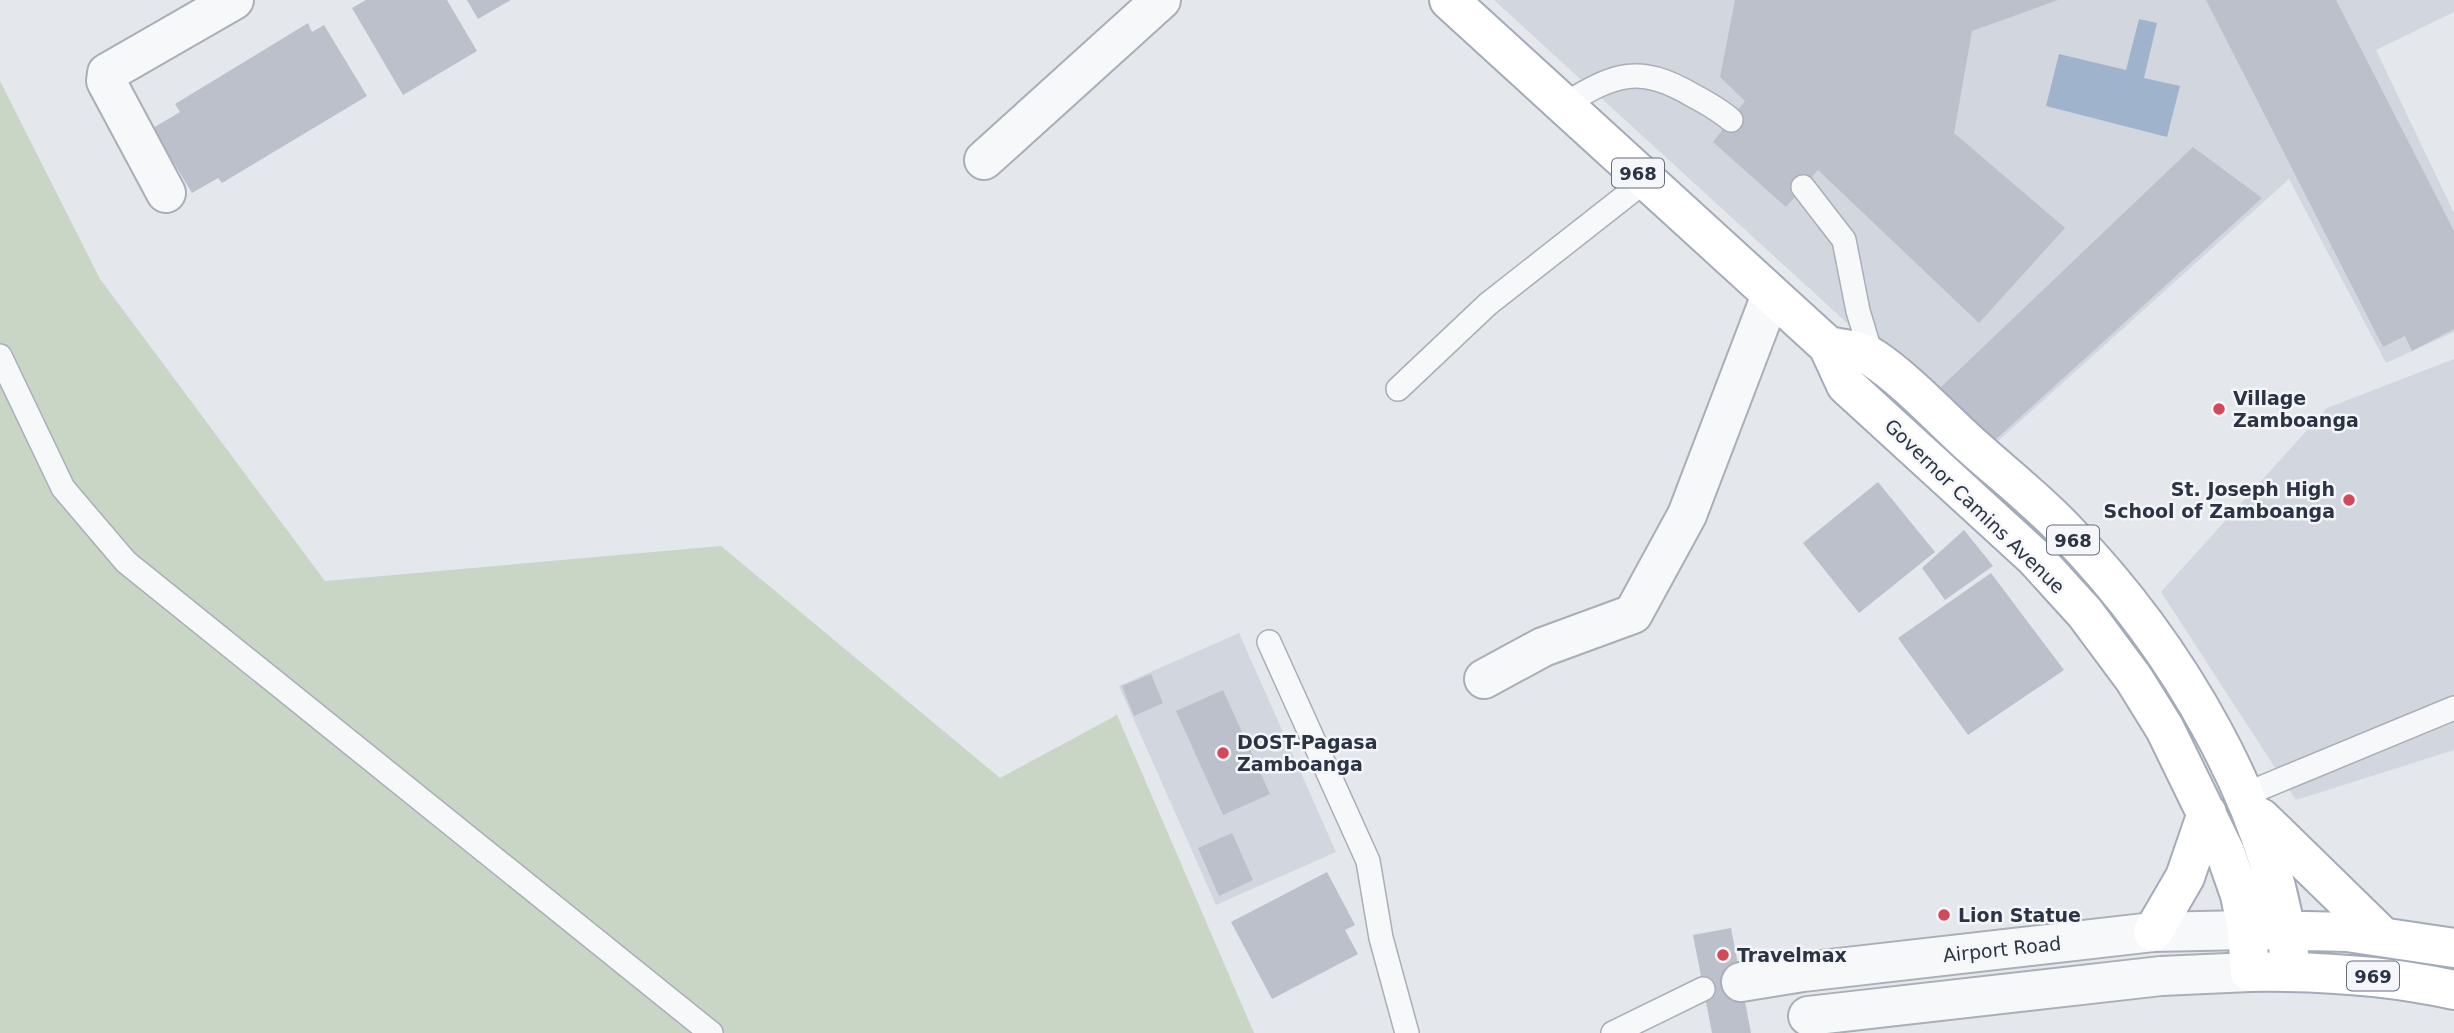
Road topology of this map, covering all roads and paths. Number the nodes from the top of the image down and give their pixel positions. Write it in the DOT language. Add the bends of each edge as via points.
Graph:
graph roads {
  1 [pos="234,0"];
  2 [pos="1161,0"];
  3 [pos="1449,0"];
  4 [pos="1564,105"];
  5 [pos="1731,120"];
  6 [pos="984,160"];
  7 [pos="1646,180"];
  8 [pos="1802,187"];
  9 [pos="166,193"];
  10 [pos="1771,295"];
  11 [pos="1828,346"];
  12 [pos="0,356"];
  13 [pos="1872,357"];
  14 [pos="1846,384"];
  15 [pos="1398,389"];
  16 [pos="1269,642"];
  17 [pos="1484,679"];
  18 [pos="2454,708"];
  19 [pos="2246,799"];
  20 [pos="2207,813"];
  21 [pos="2247,930"];
  22 [pos="2287,930"];
  23 [pos="2153,932"];
  24 [pos="2383,937"];
  25 [pos="2439,945"];
  26 [pos="2291,971"];
  27 [pos="1803,972"];
  28 [pos="2250,972"];
  29 [pos="2413,981"];
  30 [pos="1741,982"];
  31 [pos="1703,989"];
  32 [pos="2454,990"];
  33 [pos="1810,1025"];
  34 [pos="711,1033"];
  35 [pos="1408,1033"];
  36 [pos="1613,1033"];
  1 -- 9 [label="street" via="107,73 106,81"];
  2 -- 6 [label="street"];
  3 -- 4 [label="main road, Governor Camins Avenue / 968"];
  4 -- 5 [label="lane" via="1616,78 1647,75 1663,78"];
  4 -- 7 [label="main road, Governor Camins Avenue / 968"];
  7 -- 10 [label="main road, Governor Camins Avenue / 968"];
  7 -- 15 [label="lane" via="1488,304"];
  8 -- 13 [label="lane" via="1844,240"];
  10 -- 11 [label="main road, Governor Camins Avenue / 968"];
  10 -- 17 [label="street" via="1687,515 1633,614 1543,648"];
  11 -- 13 [label="main road, Governor Camins Avenue / 968"];
  11 -- 14 [label="main road, Governor Camins Avenue / 968"];
  12 -- 34 [label="lane" via="63,488 126,562"];
  13 -- 14 [label="lane"];
  13 -- 19 [label="main road, Governor Camins Avenue / 968" via="2063,527 2117,590 2166,655"];
  14 -- 20 [label="main road, Governor Camins Avenue / 968" via="2035,558 2085,613 2153,709"];
  16 -- 35 [label="lane" via="1368,861 1381,938"];
  18 -- 19 [label="lane"];
  19 -- 22 [label="main road, Governor Camins Avenue / 968" via="2277,883"];
  19 -- 24 [label="main road" via="2296,856"];
  20 -- 21 [label="main road, Governor Camins Avenue / 968" via="2236,884"];
  20 -- 23 [label="main road" via="2185,877"];
  21 -- 22 [label="main road, 969"];
  21 -- 23 [label="street, Airport Road / 969"];
  21 -- 28 [label="main road, Governor Camins Avenue / 968"];
  22 -- 24 [label="main road, 969"];
  22 -- 26 [label="main road, Governor Camins Avenue / 968"];
  23 -- 27 [label="street, Airport Road / 969"];
  24 -- 25 [label="main road, 969"];
  25 -- 29 [label="main road"];
  26 -- 28 [label="main road, 969"];
  26 -- 29 [label="main road, 969"];
  27 -- 30 [label="street, Airport Road"];
  27 -- 33 [label="street, 969"];
  28 -- 33 [label="street, 969" via="2161,976"];
  29 -- 32 [label="main road, 969"];
  31 -- 36 [label="lane"];
}
